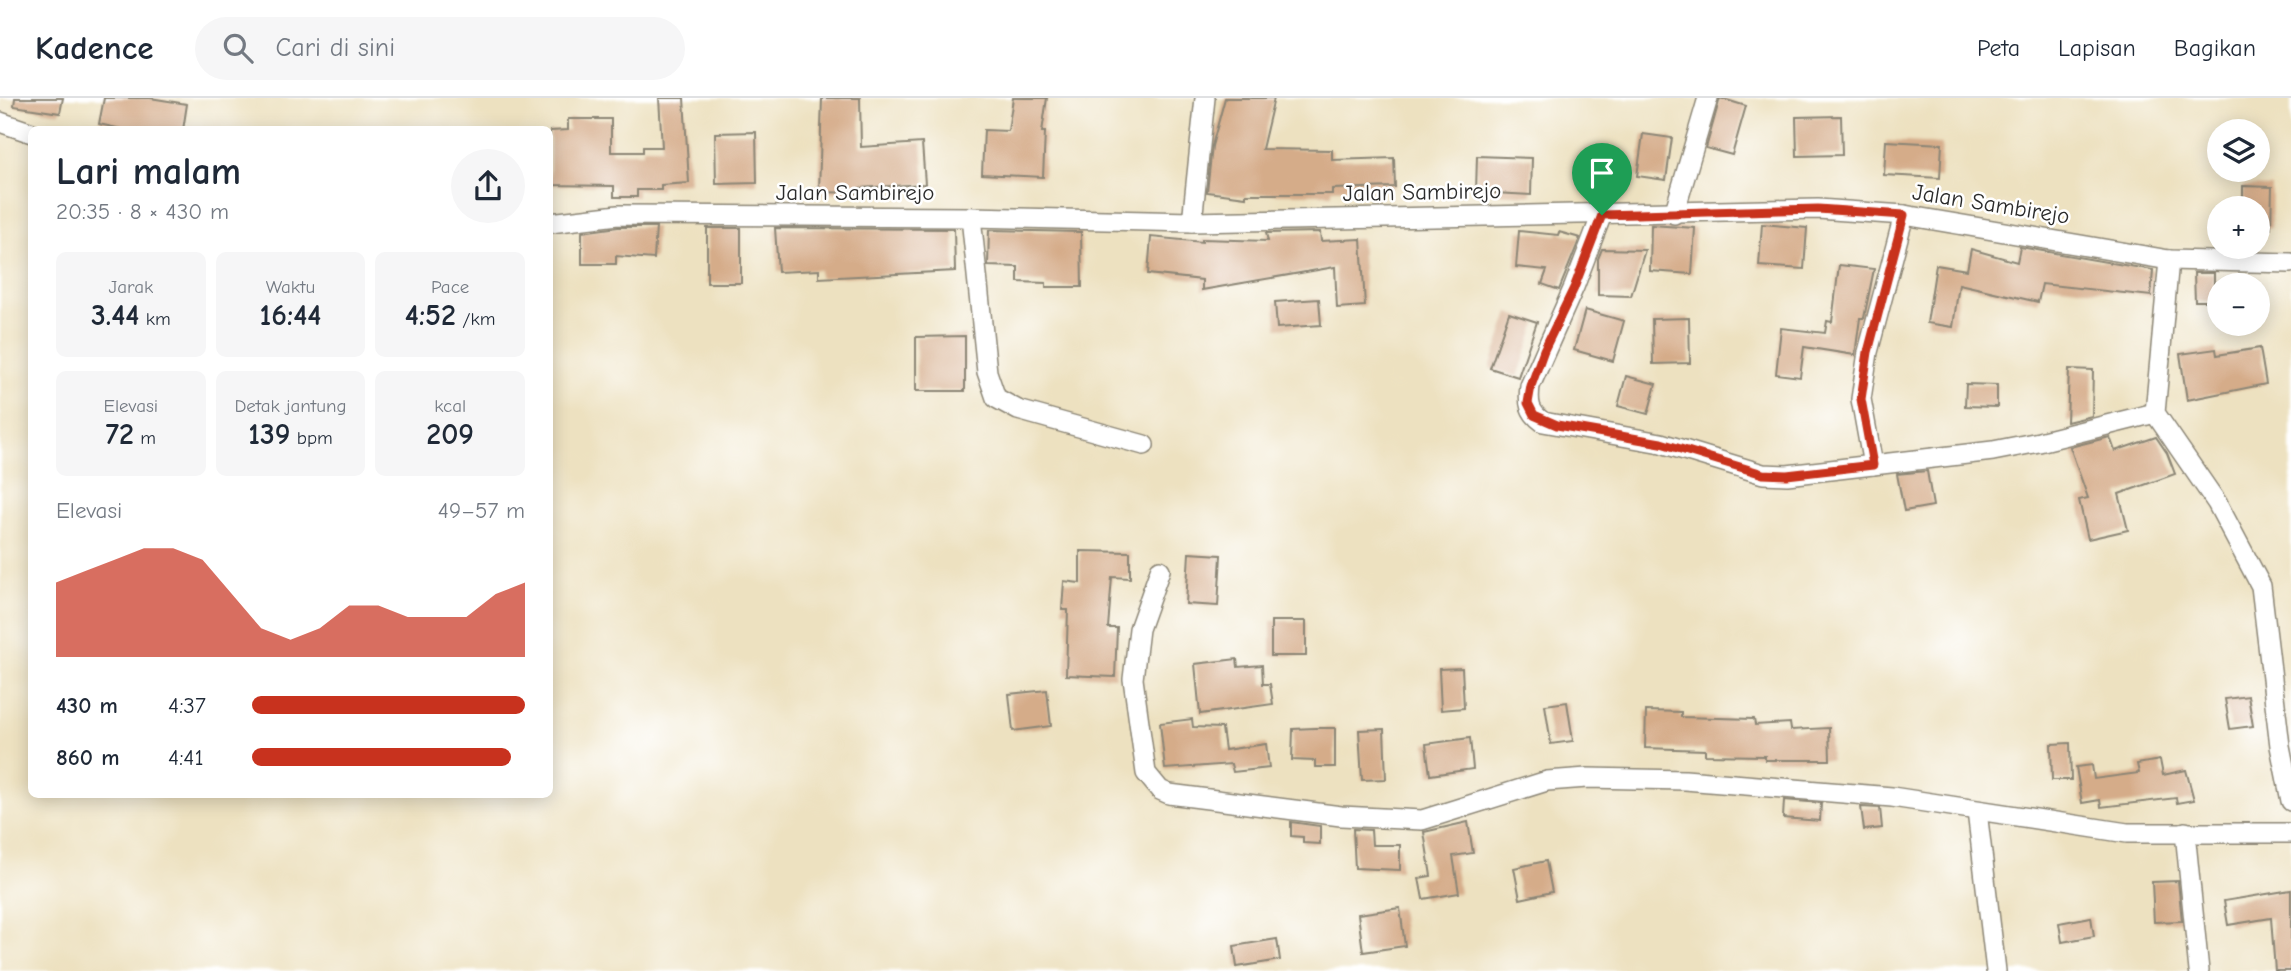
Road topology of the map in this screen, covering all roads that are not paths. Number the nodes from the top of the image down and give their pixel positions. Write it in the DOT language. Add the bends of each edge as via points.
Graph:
graph roads {
  1 [pos="1205,98"];
  2 [pos="1708,98"];
  3 [pos="0,122"];
  4 [pos="28,132"];
  5 [pos="1674,214"];
  6 [pos="1602,215"];
  7 [pos="1904,215"];
  8 [pos="971,217"];
  9 [pos="1192,222"];
  10 [pos="553,223"];
  11 [pos="2169,260"];
  12 [pos="2291,263"];
  13 [pos="2155,412"];
  14 [pos="1144,445"];
  15 [pos="1873,465"];
  16 [pos="1160,570"];
  17 [pos="2291,801"];
  18 [pos="1977,811"];
  19 [pos="2185,832"];
  20 [pos="2291,833"];
  21 [pos="1996,971"];
  22 [pos="2199,971"];
  1 -- 9 [label="street"];
  2 -- 5 [label="street"];
  3 -- 4 [label="street"];
  5 -- 6 [label="street, Jalan Sambirejo"];
  5 -- 7 [label="street, Jalan Sambirejo" via="1818,209"];
  6 -- 9 [label="street, Jalan Sambirejo"];
  6 -- 15 [label="street" via="1531,386 1528,403 1534,415 1557,425 1661,443 1763,474"];
  7 -- 11 [label="street, Jalan Sambirejo"];
  7 -- 15 [label="street" via="1868,352 1861,399"];
  8 -- 9 [label="street, Jalan Sambirejo"];
  8 -- 10 [label="street, Jalan Sambirejo" via="618,215"];
  8 -- 14 [label="street" via="987,372 996,398 1018,410"];
  11 -- 12 [label="street, Jalan Sambirejo"];
  11 -- 13 [label="street"];
  13 -- 15 [label="street" via="2039,442"];
  13 -- 17 [label="street" via="2217,503 2261,586"];
  16 -- 18 [label="street" via="1139,629 1133,679 1146,774 1169,794 1341,816 1422,820 1547,781 1615,778 1807,788"];
  18 -- 19 [label="street" via="2093,830"];
  18 -- 21 [label="street"];
  19 -- 20 [label="street"];
  19 -- 22 [label="street"];
}
